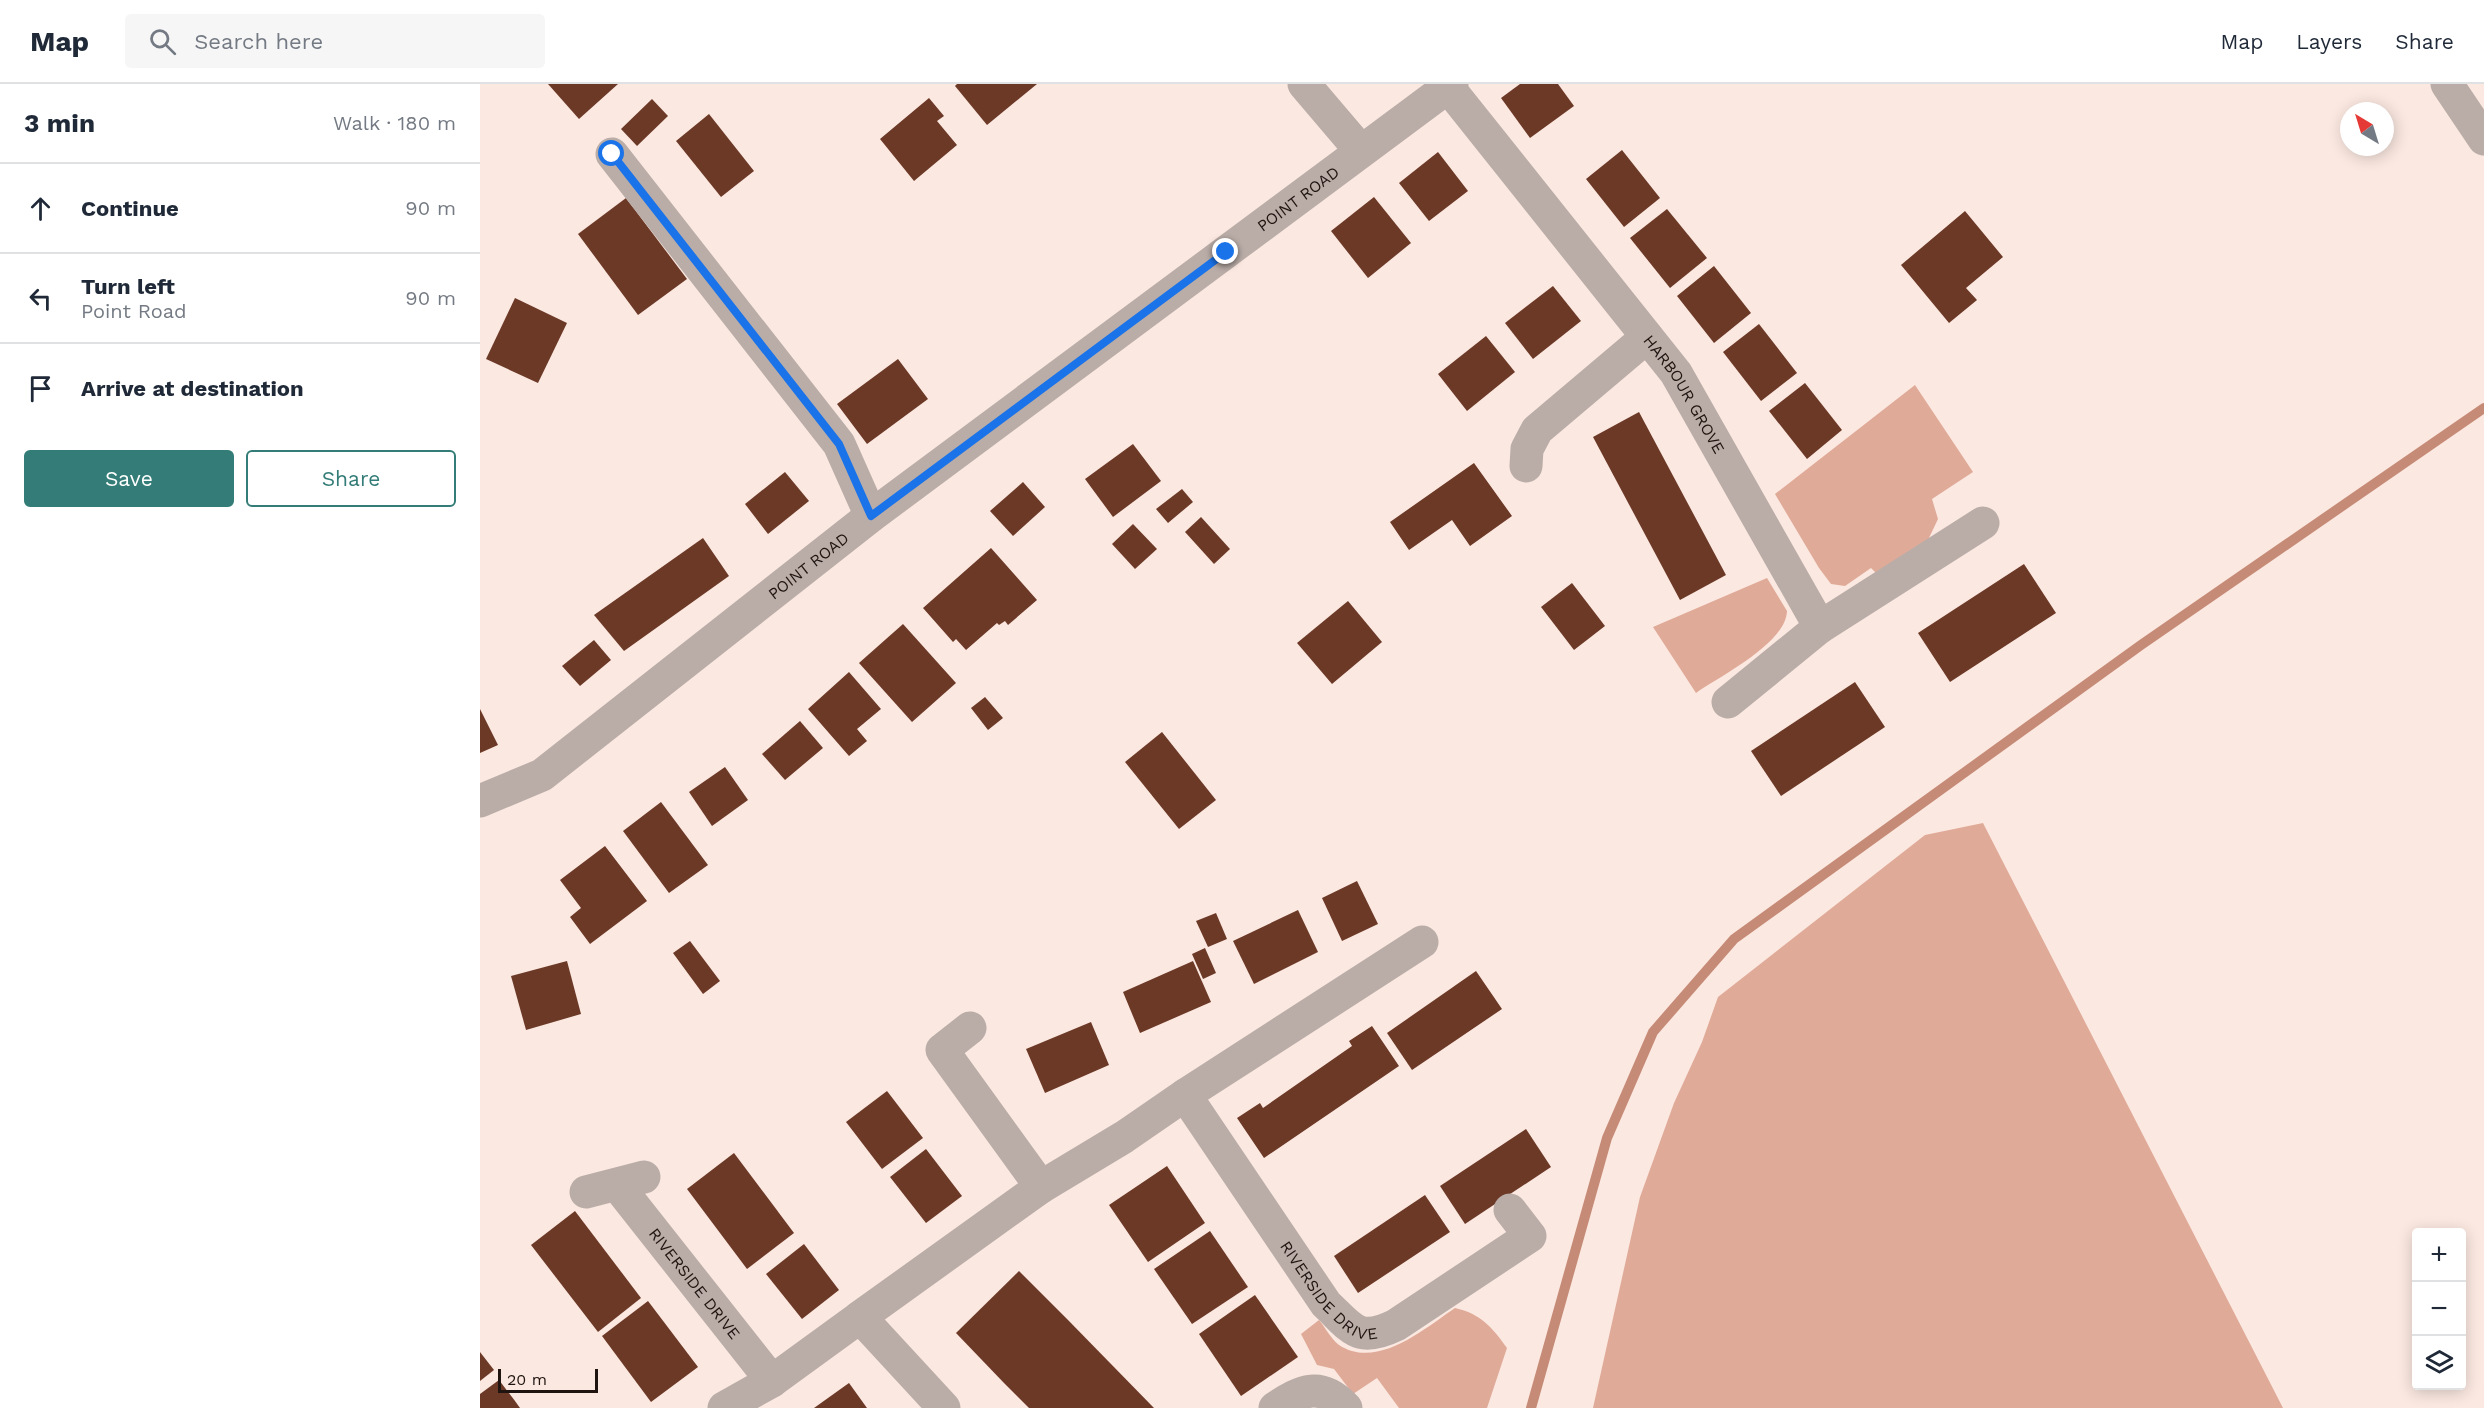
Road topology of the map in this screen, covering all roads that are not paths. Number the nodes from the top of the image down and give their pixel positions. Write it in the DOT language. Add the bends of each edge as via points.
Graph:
graph roads {
  1 [pos="1304,84"];
  2 [pos="2447,84"];
  3 [pos="1450,86"];
  4 [pos="2484,139"];
  5 [pos="1361,151"];
  6 [pos="612,154"];
  7 [pos="1647,337"];
  8 [pos="1526,466"];
  9 [pos="871,516"];
  10 [pos="1983,523"];
  11 [pos="1820,627"];
  12 [pos="1728,702"];
  13 [pos="480,801"];
  14 [pos="1422,942"];
  15 [pos="970,1028"];
  16 [pos="1185,1095"];
  17 [pos="1041,1187"];
  18 [pos="586,1192"];
  19 [pos="1510,1210"];
  20 [pos="860,1317"];
  21 [pos="772,1381"];
  22 [pos="724,1408"];
  23 [pos="944,1408"];
  24 [pos="1275,1408"];
  25 [pos="1346,1408"];
  1 -- 5 [label="street"];
  2 -- 4 [label="street"];
  3 -- 5 [label="street, POINT ROAD"];
  3 -- 7 [label="street, HARBOUR GROVE"];
  5 -- 9 [label="street, POINT ROAD"];
  6 -- 9 [label="street" via="839,444"];
  7 -- 8 [label="street" via="1537,430 1527,449"];
  7 -- 11 [label="street, HARBOUR GROVE" via="1676,373"];
  9 -- 13 [label="street, POINT ROAD" via="542,775"];
  10 -- 11 [label="street"];
  11 -- 12 [label="street"];
  14 -- 16 [label="street"];
  15 -- 17 [label="street" via="942,1050"];
  16 -- 17 [label="street"];
  16 -- 19 [label="street, RIVERSIDE DRIVE" via="1326,1304 1350,1329 1381,1332 1530,1236"];
  17 -- 20 [label="street"];
  18 -- 21 [label="street, RIVERSIDE DRIVE" via="631,1181"];
  20 -- 21 [label="street"];
  20 -- 23 [label="street"];
  21 -- 22 [label="street"];
  24 -- 25 [label="street" via="1310,1389 1326,1393"];
}
